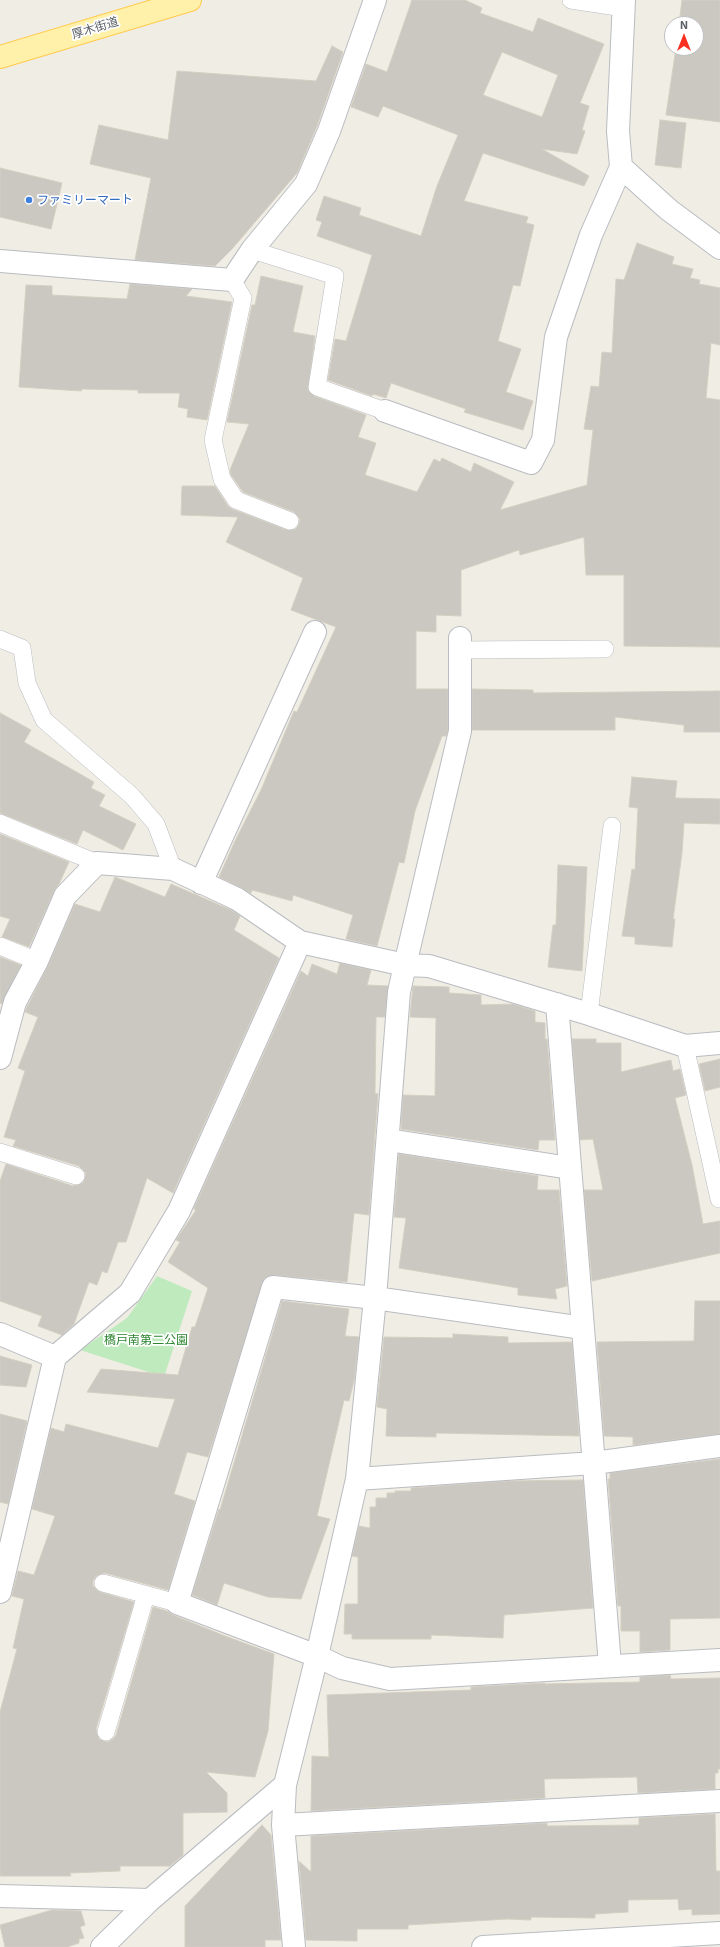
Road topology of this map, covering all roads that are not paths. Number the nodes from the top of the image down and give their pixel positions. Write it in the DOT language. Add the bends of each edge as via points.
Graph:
graph roads {
  1 [pos="190,0"];
  2 [pos="375,0"];
  3 [pos="570,0"];
  4 [pos="624,4"];
  5 [pos="0,57"];
  6 [pos="621,167"];
  7 [pos="720,248"];
  8 [pos="252,250"];
  9 [pos="0,261"];
  10 [pos="232,280"];
  11 [pos="385,411"];
  12 [pos="290,521"];
  13 [pos="315,632"];
  14 [pos="0,639"];
  15 [pos="460,644"];
  16 [pos="605,650"];
  17 [pos="0,823"];
  18 [pos="612,826"];
  19 [pos="97,863"];
  20 [pos="173,869"];
  21 [pos="202,882"];
  22 [pos="300,942"];
  23 [pos="0,946"];
  24 [pos="37,961"];
  25 [pos="405,965"];
  26 [pos="557,1004"];
  27 [pos="590,1014"];
  28 [pos="720,1043"];
  29 [pos="685,1046"];
  30 [pos="0,1058"];
  31 [pos="388,1140"];
  32 [pos="0,1152"];
  33 [pos="570,1168"];
  34 [pos="76,1176"];
  35 [pos="719,1199"];
  36 [pos="375,1298"];
  37 [pos="583,1328"];
  38 [pos="0,1334"];
  39 [pos="55,1357"];
  40 [pos="720,1446"];
  41 [pos="594,1463"];
  42 [pos="357,1479"];
  43 [pos="103,1583"];
  44 [pos="0,1592"];
  45 [pos="146,1595"];
  46 [pos="177,1603"];
  47 [pos="317,1656"];
  48 [pos="720,1660"];
  49 [pos="610,1665"];
  50 [pos="106,1732"];
  51 [pos="285,1784"];
  52 [pos="720,1801"];
  53 [pos="283,1825"];
  54 [pos="0,1896"];
  55 [pos="150,1900"];
  56 [pos="720,1934"];
  57 [pos="542,1946"];
  58 [pos="102,1947"];
  59 [pos="294,1947"];
  60 [pos="483,1947"];
  1 -- 5 [label="main road, 厚木街道"];
  2 -- 8 [label="street" via="329,131 306,184"];
  3 -- 4 [label="lane"];
  4 -- 6 [label="street" via="618,131"];
  6 -- 7 [label="street" via="668,210"];
  6 -- 11 [label="street" via="591,234 556,337 543,440 531,463"];
  8 -- 10 [label="street"];
  8 -- 11 [label="lane" via="335,276 317,387"];
  9 -- 10 [label="street"];
  10 -- 12 [label="lane" via="243,298 213,440 222,479 236,500"];
  13 -- 21 [label="street"];
  14 -- 20 [label="lane" via="22,648 27,683 44,720 132,796 156,824"];
  15 -- 16 [label="lane"];
  15 -- 25 [label="street" via="460,731"];
  17 -- 19 [label="lane"];
  18 -- 27 [label="lane"];
  19 -- 20 [label="street"];
  19 -- 24 [label="street" via="65,896"];
  20 -- 21 [label="street"];
  21 -- 22 [label="street" via="237,899"];
  22 -- 25 [label="street"];
  22 -- 39 [label="street" via="179,1211 130,1293"];
  23 -- 24 [label="lane"];
  24 -- 30 [label="street" via="15,1002"];
  25 -- 26 [label="street" via="429,966"];
  25 -- 31 [label="street" via="399,992"];
  26 -- 27 [label="street"];
  26 -- 33 [label="street"];
  27 -- 29 [label="street"];
  28 -- 29 [label="street"];
  29 -- 35 [label="lane"];
  31 -- 33 [label="street"];
  31 -- 36 [label="street"];
  32 -- 34 [label="lane"];
  33 -- 37 [label="street"];
  36 -- 37 [label="street"];
  36 -- 42 [label="street"];
  36 -- 46 [label="street" via="273,1287"];
  37 -- 41 [label="street"];
  38 -- 39 [label="street"];
  39 -- 44 [label="street"];
  40 -- 41 [label="street"];
  41 -- 42 [label="street"];
  41 -- 49 [label="street"];
  42 -- 47 [label="street"];
  43 -- 45 [label="lane"];
  45 -- 46 [label="lane"];
  45 -- 50 [label="lane"];
  46 -- 47 [label="street"];
  47 -- 49 [label="street" via="342,1668 390,1679"];
  47 -- 51 [label="street"];
  48 -- 49 [label="street"];
  51 -- 53 [label="street"];
  51 -- 55 [label="street"];
  52 -- 53 [label="street"];
  53 -- 59 [label="street"];
  54 -- 55 [label="street"];
  55 -- 58 [label="street"];
  56 -- 57 [label="street"];
  57 -- 60 [label="street"];
}
